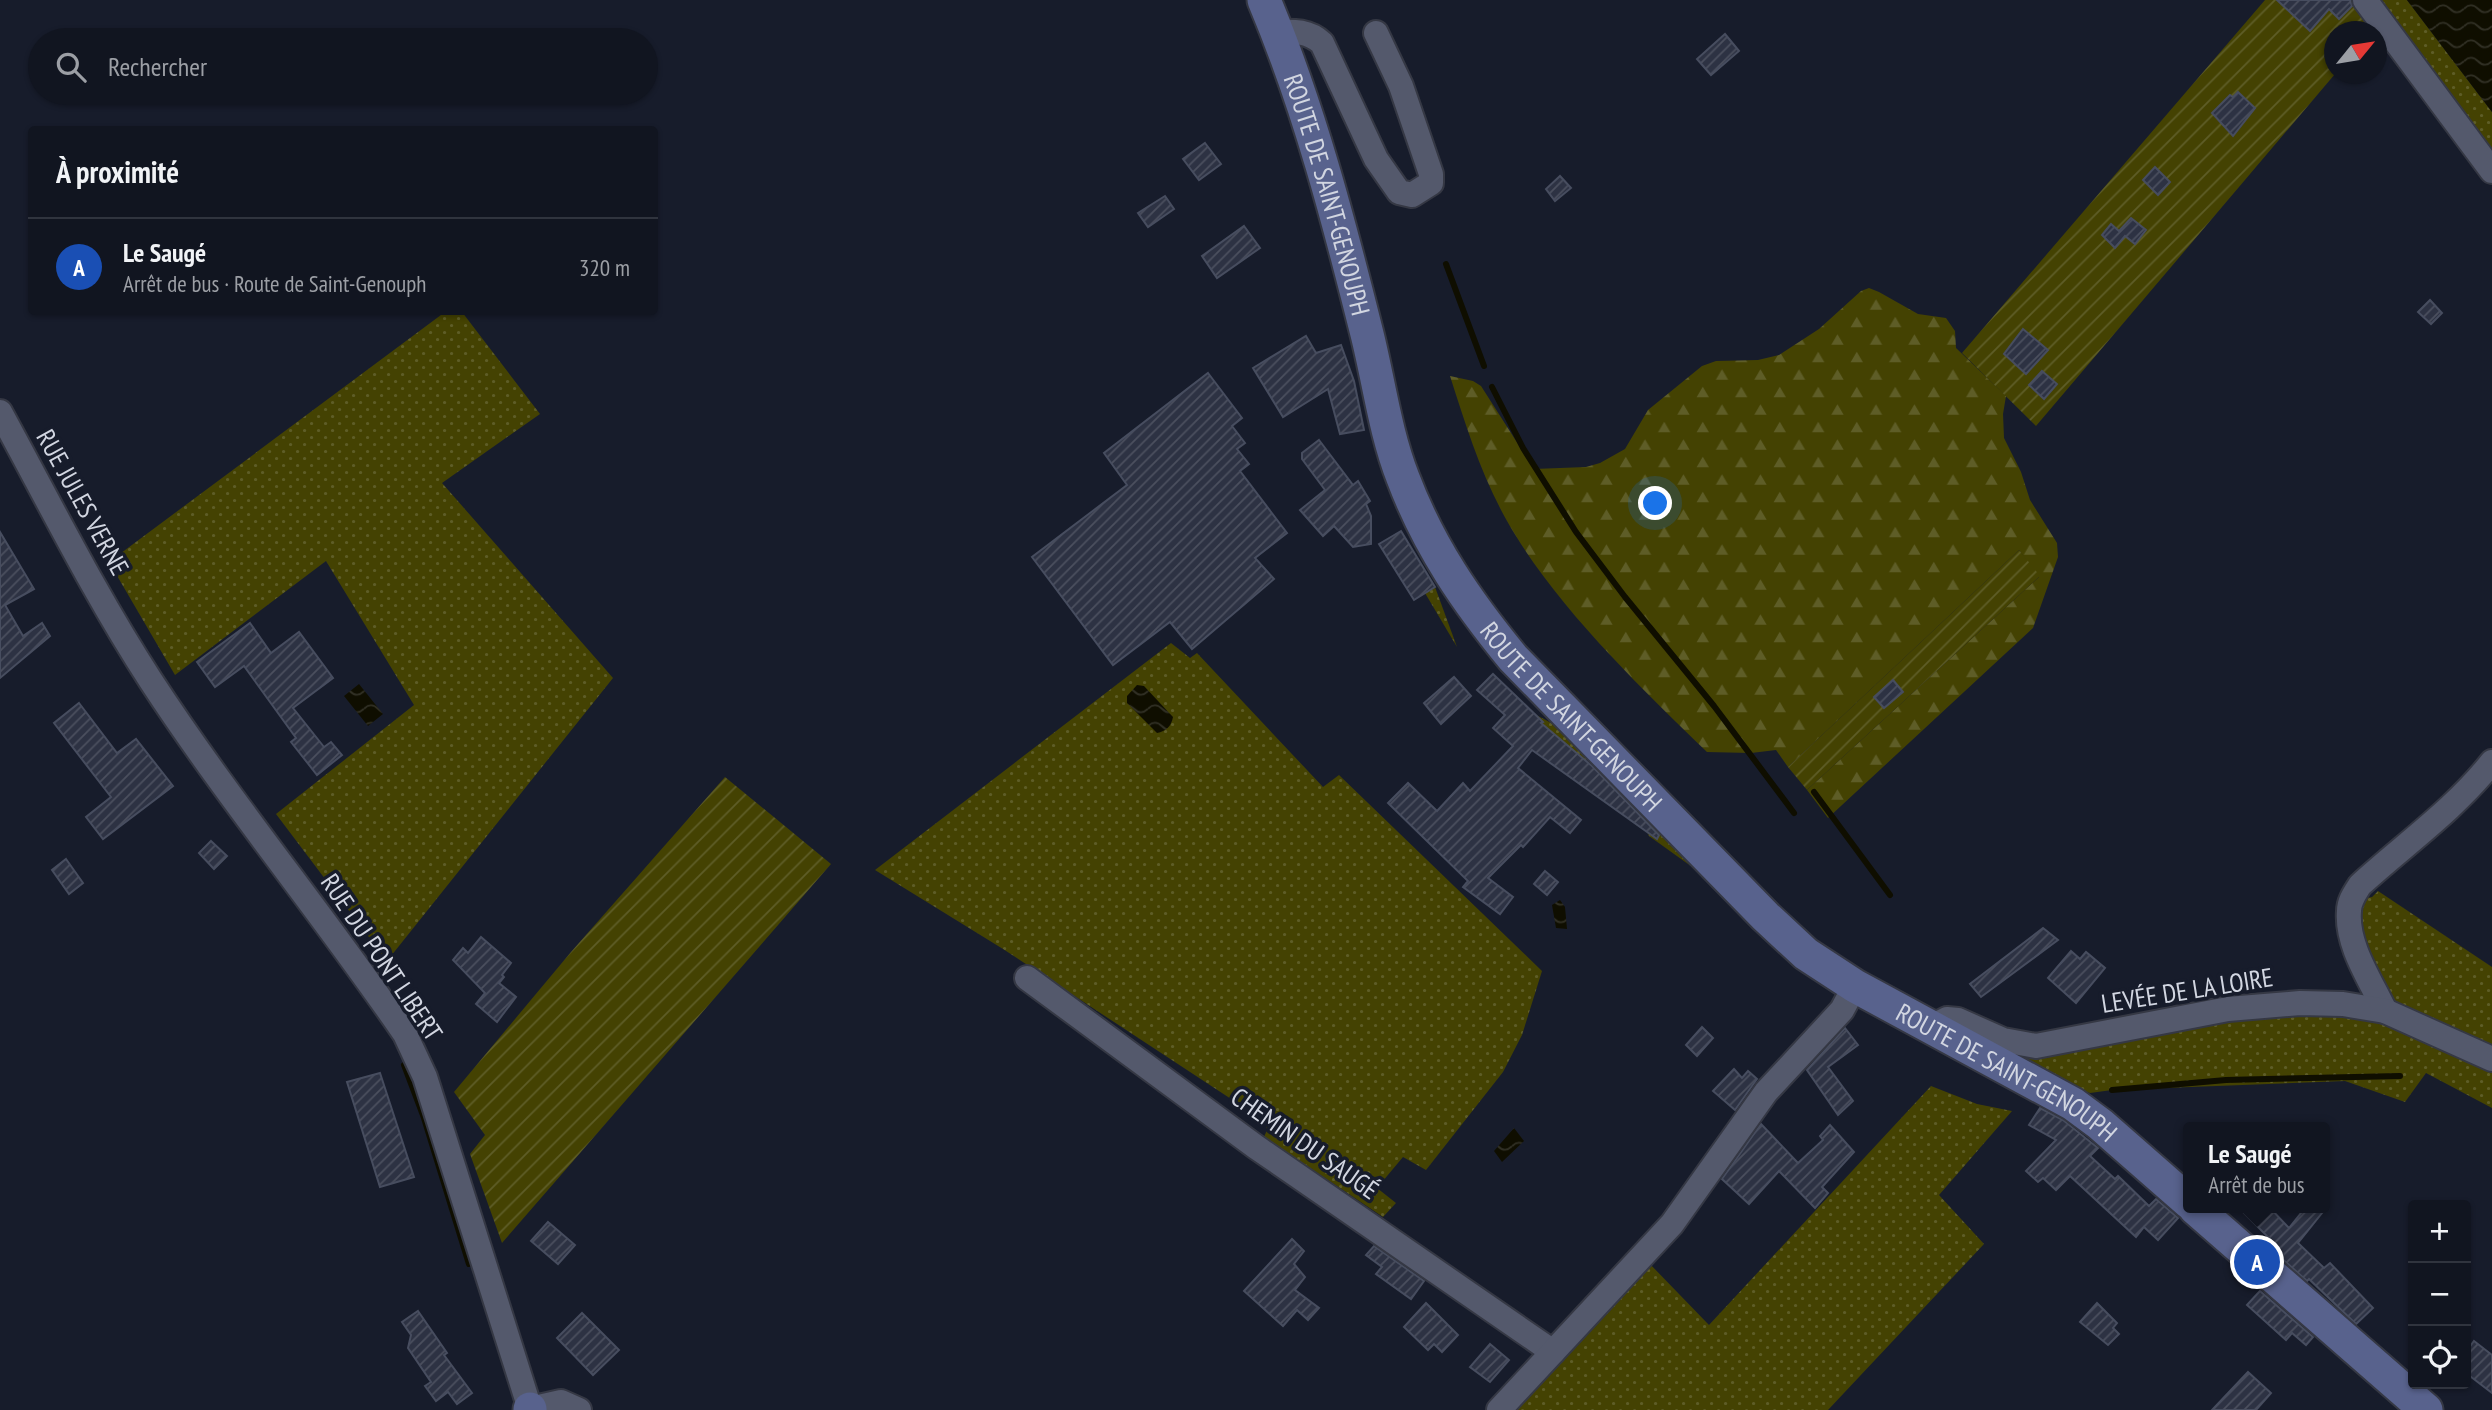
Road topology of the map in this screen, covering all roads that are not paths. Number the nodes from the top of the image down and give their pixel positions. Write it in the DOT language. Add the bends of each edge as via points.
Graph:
graph roads {
  1 [pos="1264,0"];
  2 [pos="2365,0"];
  3 [pos="1277,32"];
  4 [pos="1376,33"];
  5 [pos="2492,171"];
  6 [pos="0,412"];
  7 [pos="114,620"];
  8 [pos="2492,762"];
  9 [pos="1027,978"];
  10 [pos="1855,986"];
  11 [pos="2385,1011"];
  12 [pos="1933,1030"];
  13 [pos="2492,1059"];
  14 [pos="2183,1197"];
  15 [pos="2202,1213"];
  16 [pos="1553,1352"];
  17 [pos="530,1409"];
  18 [pos="579,1410"];
  19 [pos="1499,1410"];
  20 [pos="2426,1410"];
  1 -- 3 [label="street, ROUTE DE SAINT-GENOUPH"];
  2 -- 5 [label="street"];
  3 -- 4 [label="street" via="1300,32 1322,43 1376,159 1399,192 1412,195 1431,183 1431,174 1401,86"];
  3 -- 10 [label="street, ROUTE DE SAINT-GENOUPH" via="1349,262 1393,449 1420,518 1452,578 1513,658 1766,918 1806,954"];
  6 -- 7 [label="street, RUE JULES VERNE"];
  7 -- 17 [label="street, RUE DU PONT LIBERT" via="198,750 405,1034 425,1077"];
  8 -- 11 [label="street" via="2451,808 2374,872 2353,896 2350,931"];
  9 -- 16 [label="street, CHEMIN DU SAUGÉ" via="1256,1147"];
  10 -- 12 [label="street, ROUTE DE SAINT-GENOUPH"];
  10 -- 16 [label="street" via="1842,1010 1766,1091 1672,1224"];
  11 -- 12 [label="street, LEVÉE DE LA LOIRE" via="2332,1003 2228,1009 2036,1046 2003,1040 1958,1020 1947,1019"];
  11 -- 13 [label="street, LEVÉE DE LA LOIRE"];
  12 -- 14 [label="street, ROUTE DE SAINT-GENOUPH" via="2073,1104"];
  15 -- 20 [label="street"];
  16 -- 19 [label="street"];
  17 -- 18 [label="street" via="561,1402"];
}
